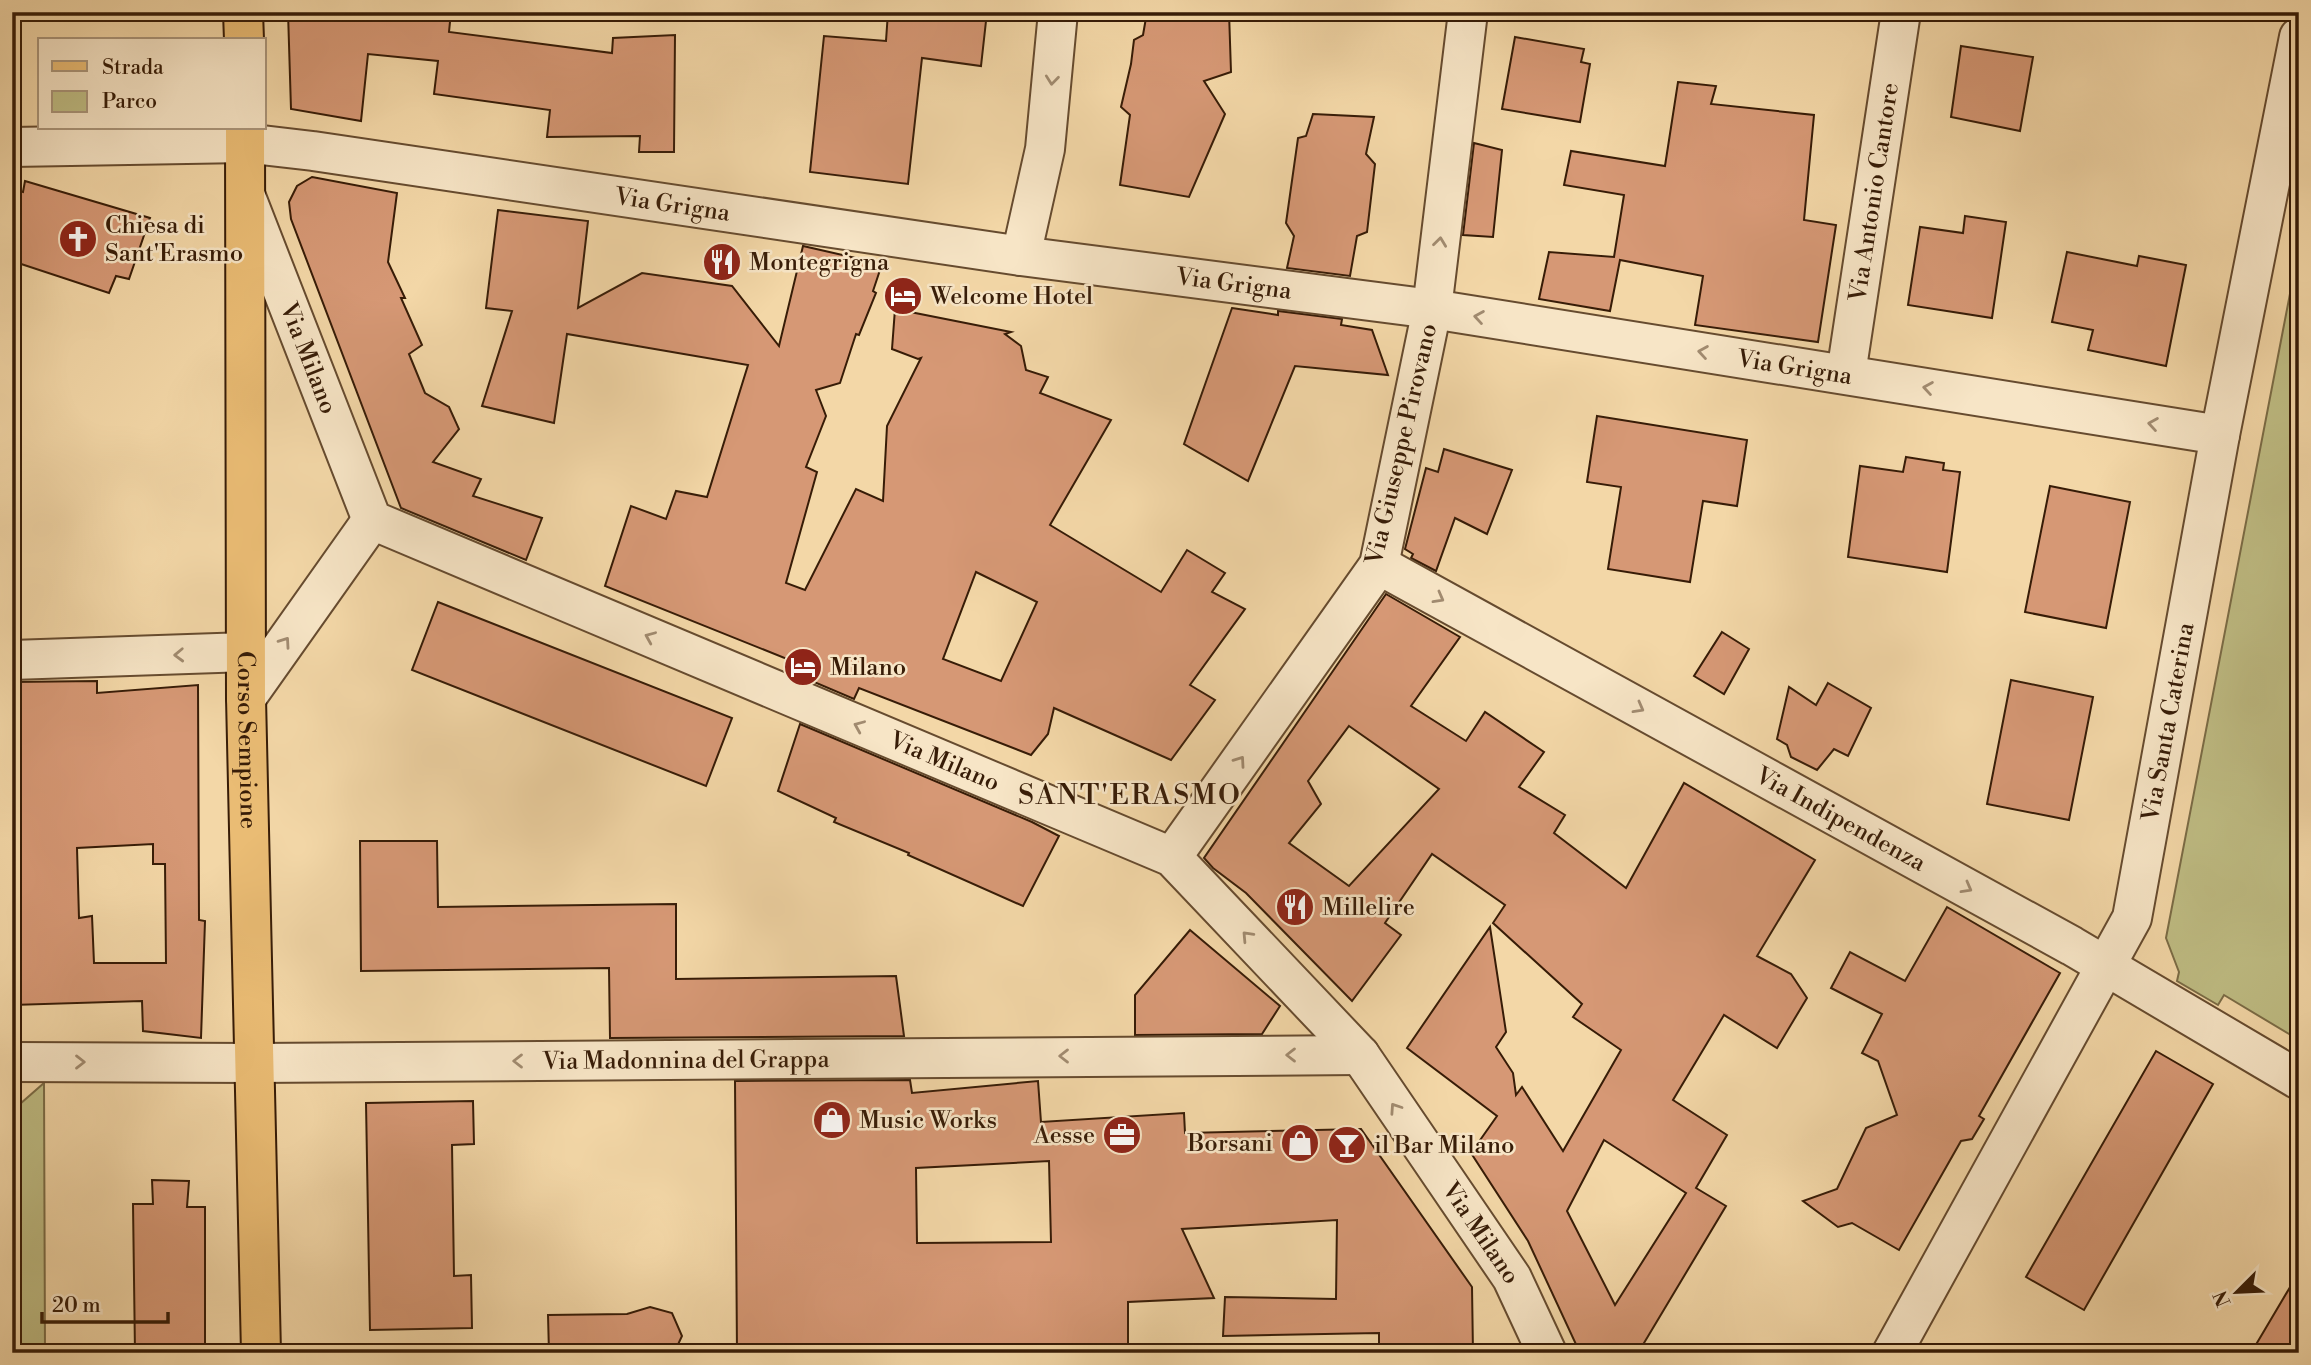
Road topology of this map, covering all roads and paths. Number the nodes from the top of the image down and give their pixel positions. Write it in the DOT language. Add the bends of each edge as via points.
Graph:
graph roads {
  1 [pos="243,12"];
  2 [pos="1058,12"];
  3 [pos="1468,12"];
  4 [pos="1901,12"];
  5 [pos="2299,37"];
  6 [pos="244,38"];
  7 [pos="245,135"];
  8 [pos="12,147"];
  9 [pos="246,197"];
  10 [pos="1021,256"];
  11 [pos="1432,309"];
  12 [pos="1846,374"];
  13 [pos="2220,435"];
  14 [pos="372,520"];
  15 [pos="1379,565"];
  16 [pos="247,652"];
  17 [pos="12,660"];
  18 [pos="246,698"];
  19 [pos="1172,857"];
  20 [pos="2105,965"];
  21 [pos="1360,1055"];
  22 [pos="12,1062"];
  23 [pos="255,1063"];
  24 [pos="2299,1080"];
  25 [pos="261,1353"];
  26 [pos="1547,1353"];
  27 [pos="1892,1353"];
  1 -- 6 [label="main road"];
  2 -- 10 [label="street, one-way" via="1045,149"];
  11 -- 3 [label="street, Via Giuseppe Pirovano, one-way"];
  4 -- 12 [label="street, Via Antonio Cantore"];
  5 -- 13 [label="street, Via Santa Caterina"];
  7 -- 8 [label="street, Via Grigna"];
  7 -- 9 [label="main road, Corso Sempione"];
  7 -- 10 [label="street, Via Grigna" via="327,153"];
  9 -- 14 [label="street, Via Milano"];
  9 -- 16 [label="main road, Corso Sempione"];
  10 -- 11 [label="street, Via Grigna"];
  12 -- 11 [label="street, Via Grigna, one-way"];
  11 -- 15 [label="street, Via Giuseppe Pirovano"];
  13 -- 12 [label="street, Via Grigna, one-way"];
  13 -- 20 [label="street, Via Santa Caterina" via="2132,918"];
  18 -- 14 [label="street, one-way"];
  19 -- 14 [label="street, Via Milano, one-way"];
  19 -- 15 [label="street, Via Giuseppe Pirovano, one-way"];
  15 -- 20 [label="street, Via Indipendenza, one-way"];
  16 -- 17 [label="street, one-way"];
  16 -- 18 [label="main road, Corso Sempione"];
  18 -- 23 [label="main road, Corso Sempione"];
  21 -- 19 [label="street, Via Milano, one-way"];
  20 -- 24 [label="street, Via Indipendenza"];
  20 -- 27 [label="street, Via Santa Caterina"];
  21 -- 23 [label="street, Via Madonnina del Grappa, one-way"];
  26 -- 21 [label="street, Via Milano, one-way" via="1511,1278"];
  22 -- 23 [label="street, Via Madonnina del Grappa, one-way"];
  23 -- 25 [label="main road, Corso Sempione"];
}
